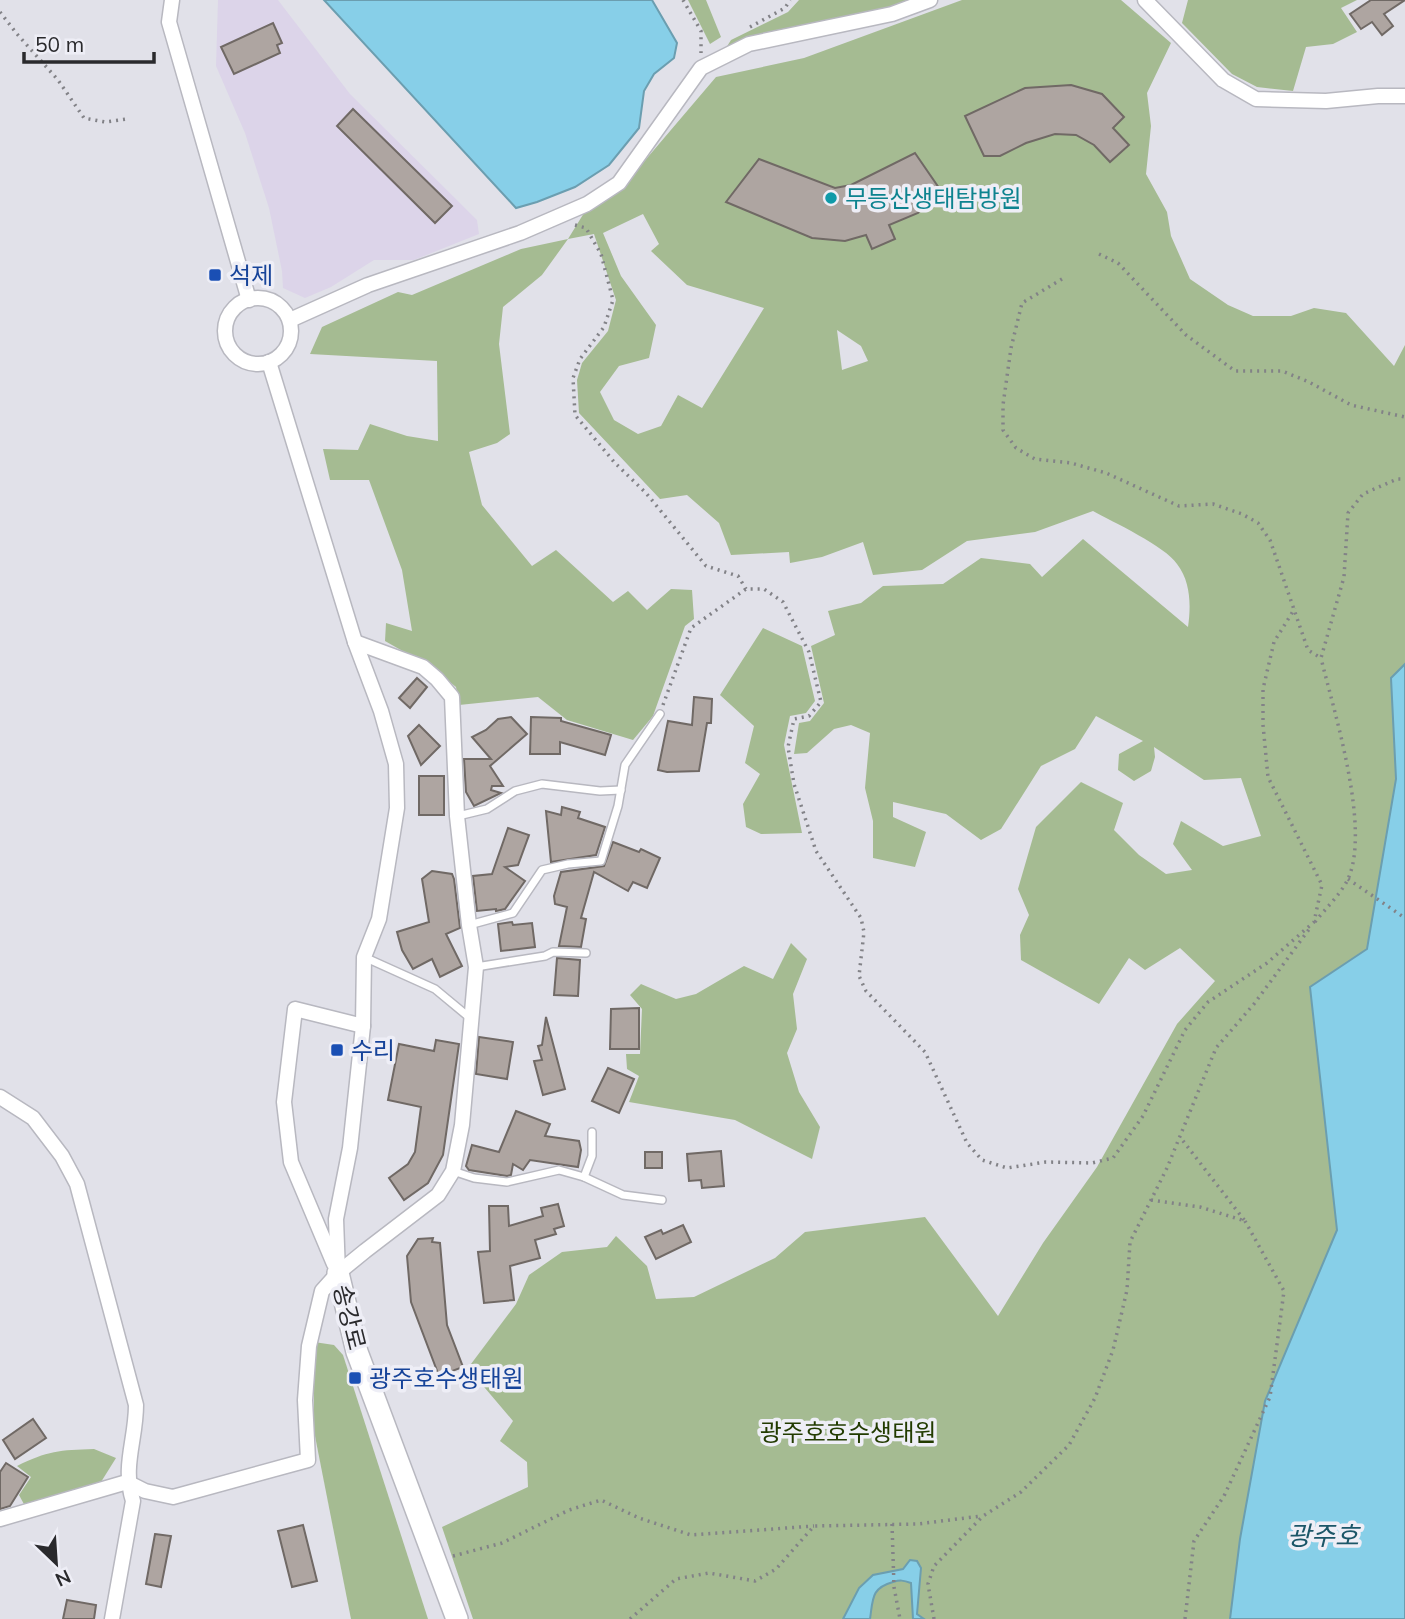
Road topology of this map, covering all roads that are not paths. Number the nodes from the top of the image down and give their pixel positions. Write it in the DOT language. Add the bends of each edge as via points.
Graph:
graph roads {
  1 [pos="172,0"];
  2 [pos="930,0"];
  3 [pos="1145,0"];
  4 [pos="1405,96"];
  5 [pos="249,300"];
  6 [pos="290,320"];
  7 [pos="269,362"];
  8 [pos="355,642"];
  9 [pos="660,714"];
  10 [pos="621,790"];
  11 [pos="457,816"];
  12 [pos="469,925"];
  13 [pos="586,953"];
  14 [pos="364,957"];
  15 [pos="476,967"];
  16 [pos="470,1018"];
  17 [pos="363,1027"];
  18 [pos="0,1097"];
  19 [pos="592,1132"];
  20 [pos="453,1171"];
  21 [pos="584,1177"];
  22 [pos="662,1200"];
  23 [pos="338,1273"];
  24 [pos="127,1482"];
  25 [pos="0,1519"];
  26 [pos="112,1619"];
  27 [pos="457,1619"];
  1 -- 5 [label="street" via="169,22"];
  2 -- 6 [label="street" via="892,15 749,44 701,68 619,183 587,204 368,285"];
  3 -- 4 [label="street" via="1223,80 1256,99"];
  5 -- 6 [label="street" via="276,303"];
  5 -- 7 [label="street" via="229,317 226,338 238,357 258,364"];
  6 -- 7 [label="street" via="290,341"];
  7 -- 8 [label="street"];
  8 -- 11 [label="street" via="423,667 452,697"];
  8 -- 14 [label="street" via="396,764 397,808 379,919"];
  9 -- 10 [label="lane" via="625,765"];
  10 -- 11 [label="lane" via="542,785 515,791 487,808"];
  10 -- 12 [label="lane" via="601,861 542,870 513,913"];
  11 -- 12 [label="street"];
  12 -- 15 [label="street"];
  13 -- 15 [label="lane" via="553,952"];
  14 -- 16 [label="lane" via="435,989"];
  14 -- 17 [label="street"];
  15 -- 16 [label="street"];
  16 -- 20 [label="street" via="462,1125"];
  17 -- 23 [label="street" via="350,1148 336,1219"];
  17 -- 23 [label="street, 송강로" via="295,1009 284,1102 290,1162"];
  18 -- 24 [label="street" via="33,1118 77,1184 136,1405"];
  19 -- 21 [label="lane" via="592,1156"];
  20 -- 21 [label="lane" via="507,1182 559,1170"];
  20 -- 23 [label="street" via="438,1195"];
  21 -- 22 [label="lane" via="623,1195"];
  23 -- 24 [label="street" via="322,1291 309,1346 305,1400 308,1460 173,1497"];
  23 -- 27 [label="main road, 송강로" via="357,1352"];
  24 -- 25 [label="street"];
  24 -- 26 [label="street" via="132,1501"];
}
